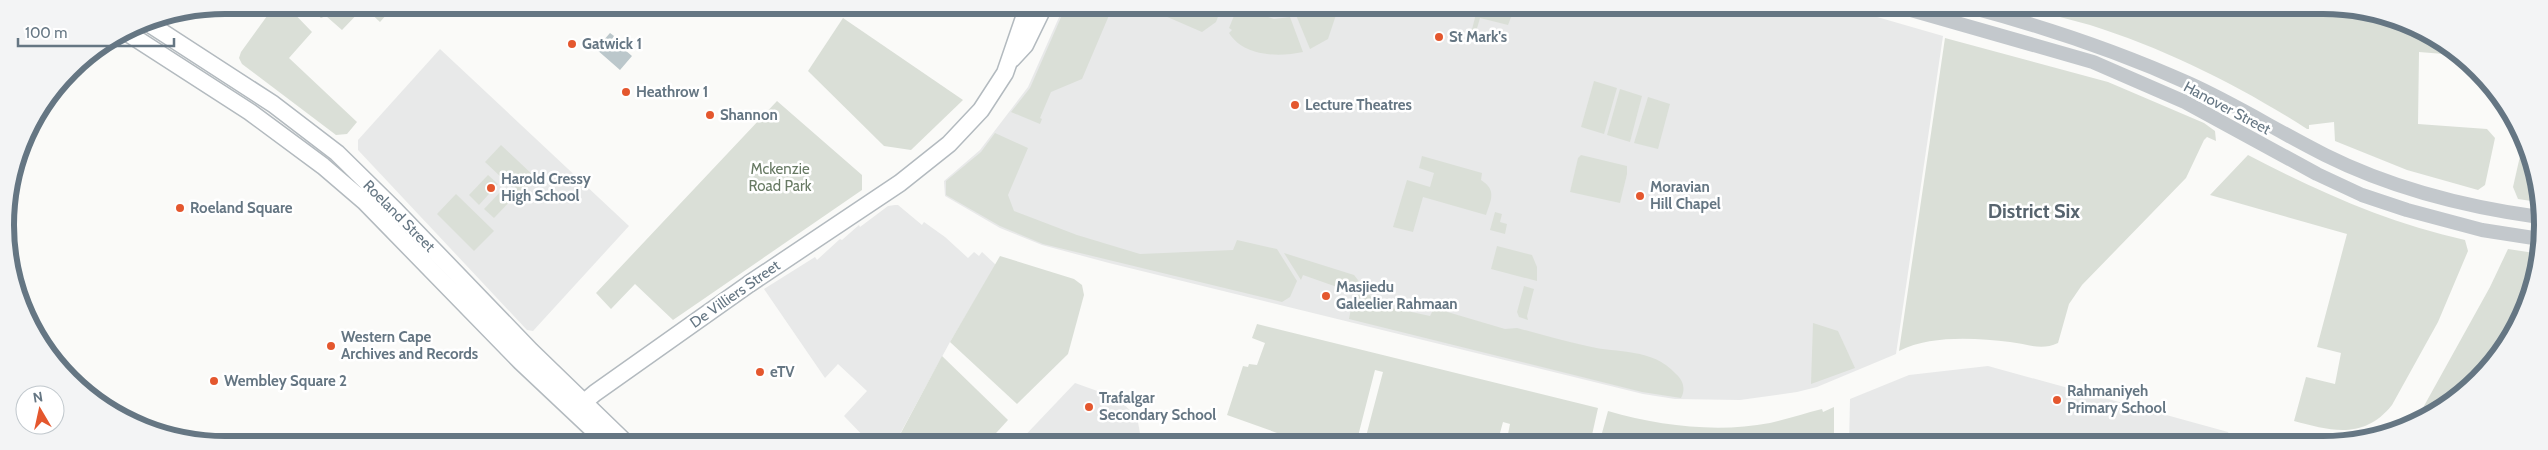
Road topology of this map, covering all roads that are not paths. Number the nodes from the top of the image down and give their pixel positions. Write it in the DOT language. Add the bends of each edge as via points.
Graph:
graph roads {
  1 [pos="1025,14"];
  2 [pos="1040,14"];
  3 [pos="1925,14"];
  4 [pos="1995,14"];
  5 [pos="153,26"];
  6 [pos="132,36"];
  7 [pos="1012,59"];
  8 [pos="2534,216"];
  9 [pos="2534,237"];
  10 [pos="579,407"];
  11 [pos="602,436"];
  12 [pos="617,436"];
  1 -- 7 [label="main road" via="1015,39"];
  2 -- 7 [label="main road" via="1025,45"];
  3 -- 9 [label="street, Hanover Street" via="2093,62 2185,102 2308,170 2362,195 2482,230"];
  4 -- 8 [label="street, Hanover Street" via="2126,56 2190,84 2326,156 2384,180 2438,197"];
  5 -- 10 [label="main road, Roeland Street" via="273,104 337,153 531,351"];
  6 -- 10 [label="main road, Roeland Street" via="250,112 323,166 365,202 522,362"];
  7 -- 10 [label="main road, De Villiers Street" via="996,89 949,144 900,183 749,284"];
  10 -- 11 [label="main road, Roeland Street"];
  10 -- 12 [label="main road, Roeland Street"];
}
